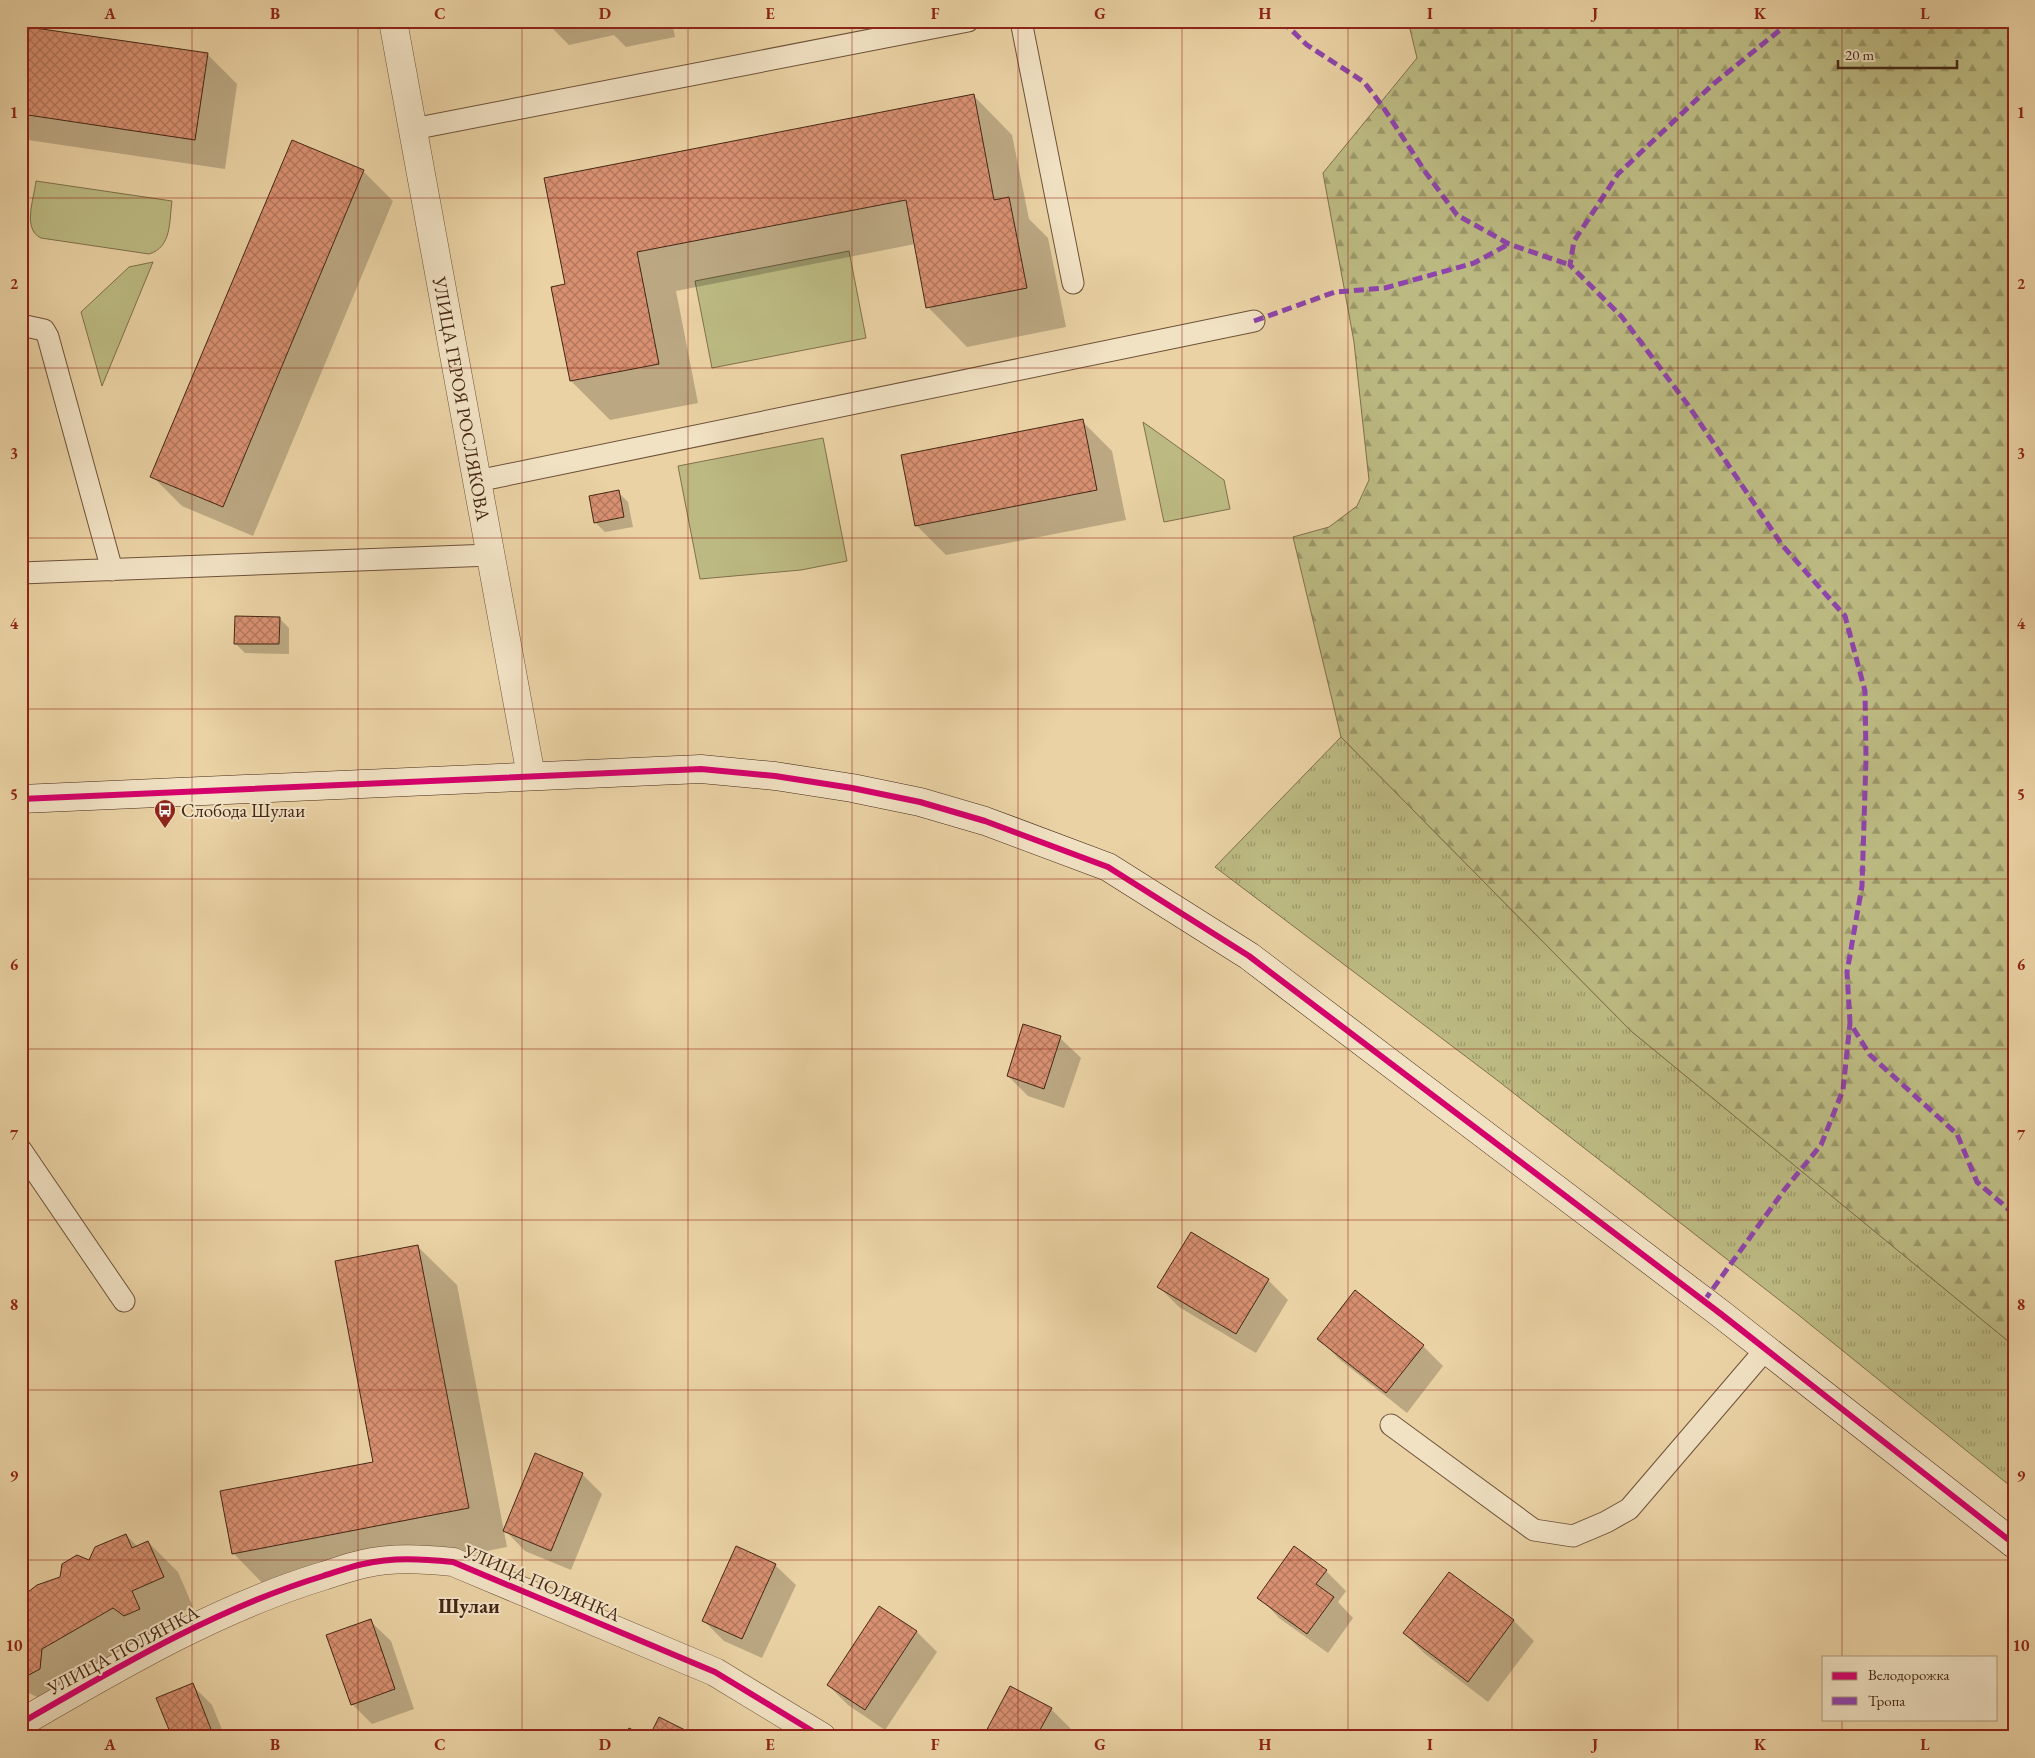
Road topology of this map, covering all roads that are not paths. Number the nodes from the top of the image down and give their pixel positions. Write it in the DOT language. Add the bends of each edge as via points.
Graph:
graph roads {
  1 [pos="393,21"];
  2 [pos="968,21"];
  3 [pos="1021,21"];
  4 [pos="413,130"];
  5 [pos="1073,283"];
  6 [pos="1254,321"];
  7 [pos="21,325"];
  8 [pos="477,481"];
  9 [pos="491,555"];
  10 [pos="112,570"];
  11 [pos="21,574"];
  12 [pos="531,776"];
  13 [pos="21,799"];
  14 [pos="21,1150"];
  15 [pos="124,1301"];
  16 [pos="1766,1349"];
  17 [pos="1391,1425"];
  18 [pos="2014,1544"];
  19 [pos="21,1723"];
  20 [pos="822,1737"];
  1 -- 4 [label="street, УЛИЦА ГЕРОЯ РОСЛЯКОВА"];
  2 -- 4 [label="lane"];
  3 -- 5 [label="lane"];
  4 -- 8 [label="street, УЛИЦА ГЕРОЯ РОСЛЯКОВА"];
  6 -- 8 [label="lane"];
  7 -- 10 [label="lane" via="44,330 48,337"];
  8 -- 9 [label="street, УЛИЦА ГЕРОЯ РОСЛЯКОВА"];
  9 -- 10 [label="lane"];
  9 -- 12 [label="street, УЛИЦА ГЕРОЯ РОСЛЯКОВА"];
  10 -- 11 [label="lane"];
  12 -- 13 [label="street"];
  12 -- 16 [label="street" via="701,769 852,788 920,802 985,821 1108,867 1249,956"];
  14 -- 15 [label="lane"];
  16 -- 17 [label="lane" via="1629,1509 1573,1536 1534,1530"];
  16 -- 18 [label="street"];
  19 -- 20 [label="street, УЛИЦА ПОЛЯНКА" via="139,1655 215,1617 286,1587 364,1563 412,1558 453,1562 715,1672"];
}
